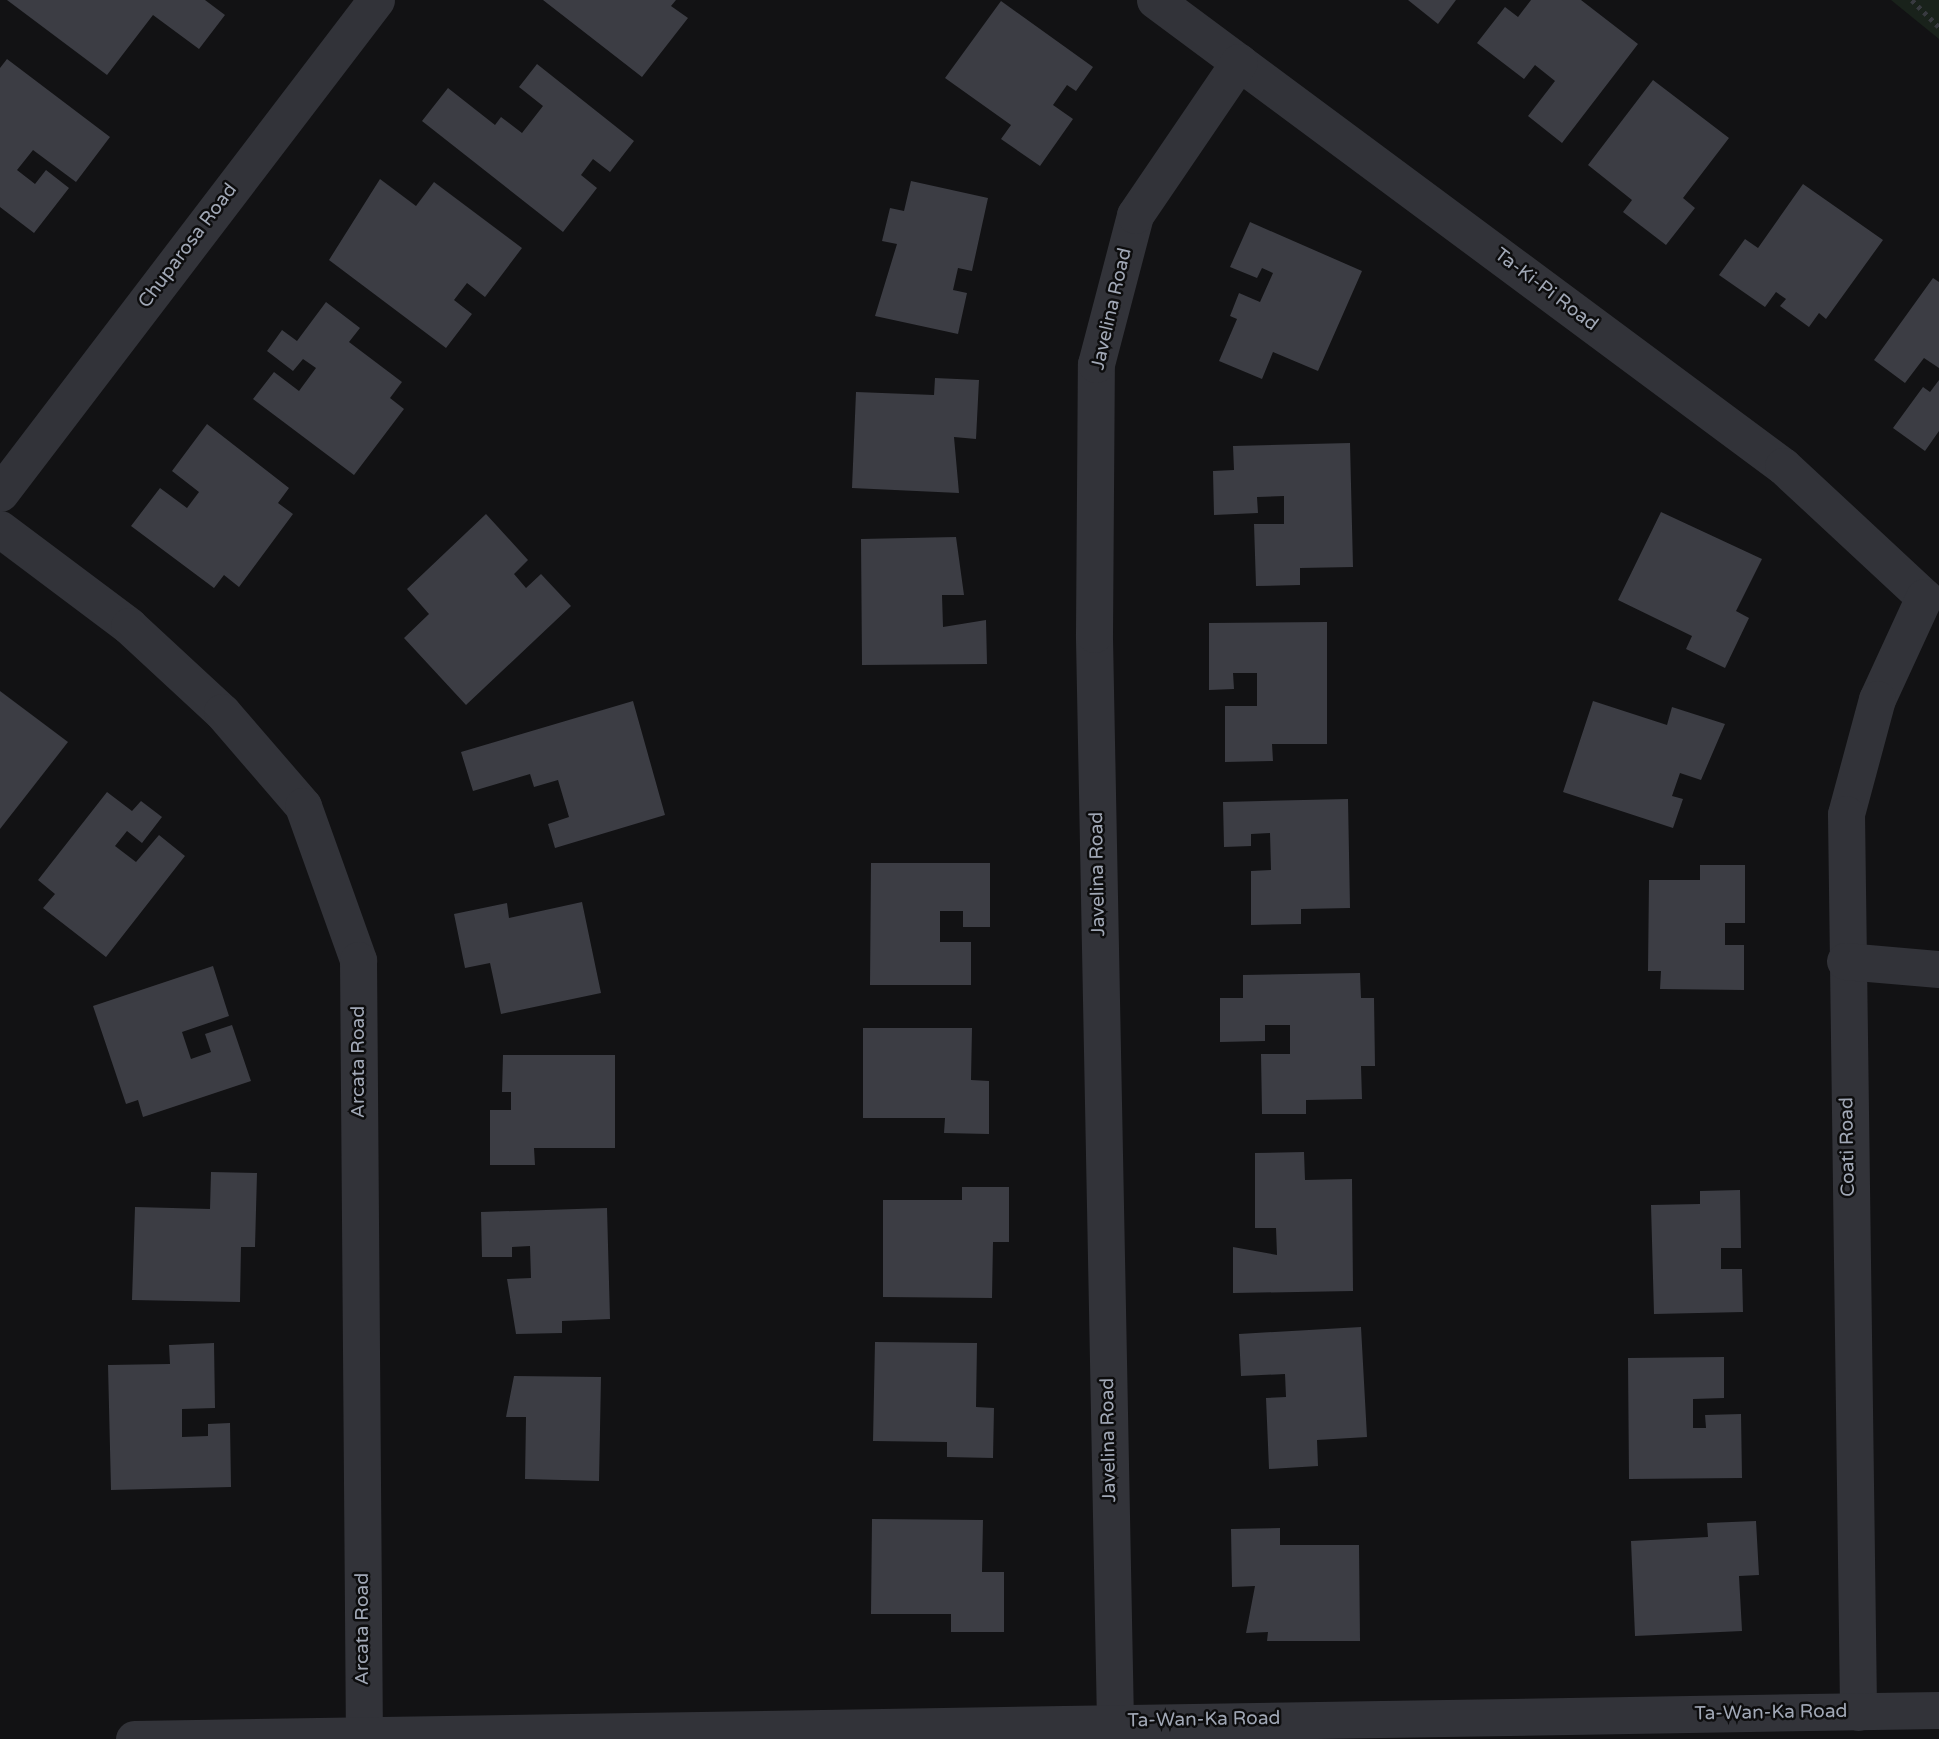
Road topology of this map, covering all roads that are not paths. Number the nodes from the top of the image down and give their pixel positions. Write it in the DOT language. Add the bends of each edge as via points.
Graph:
graph roads {
  1 [pos="376,0"];
  2 [pos="1155,0"];
  3 [pos="1238,62"];
  4 [pos="0,493"];
  5 [pos="0,529"];
  6 [pos="1924,597"];
  7 [pos="1845,961"];
  8 [pos="1939,969"];
  9 [pos="1939,1710"];
  10 [pos="1858,1712"];
  11 [pos="1115,1722"];
  12 [pos="364,1737"];
  13 [pos="134,1739"];
  1 -- 4 [label="street, Chuparosa Road"];
  2 -- 3 [label="street, Ta-Ki-Pi Road"];
  3 -- 6 [label="street, Ta-Ki-Pi Road" via="1783,466"];
  3 -- 11 [label="street, Javelina Road" via="1135,215 1096,364 1094,634"];
  5 -- 12 [label="street, Arcata Road" via="130,626 222,712 303,806 358,960"];
  6 -- 7 [label="street, Coati Road" via="1877,699 1846,814"];
  7 -- 8 [label="street"];
  7 -- 10 [label="street, Coati Road"];
  9 -- 10 [label="street, Ta-Wan-Ka Road"];
  10 -- 11 [label="street, Ta-Wan-Ka Road"];
  11 -- 12 [label="street, Ta-Wan-Ka Road"];
  12 -- 13 [label="street, Ta-Wan-Ka Road"];
}
